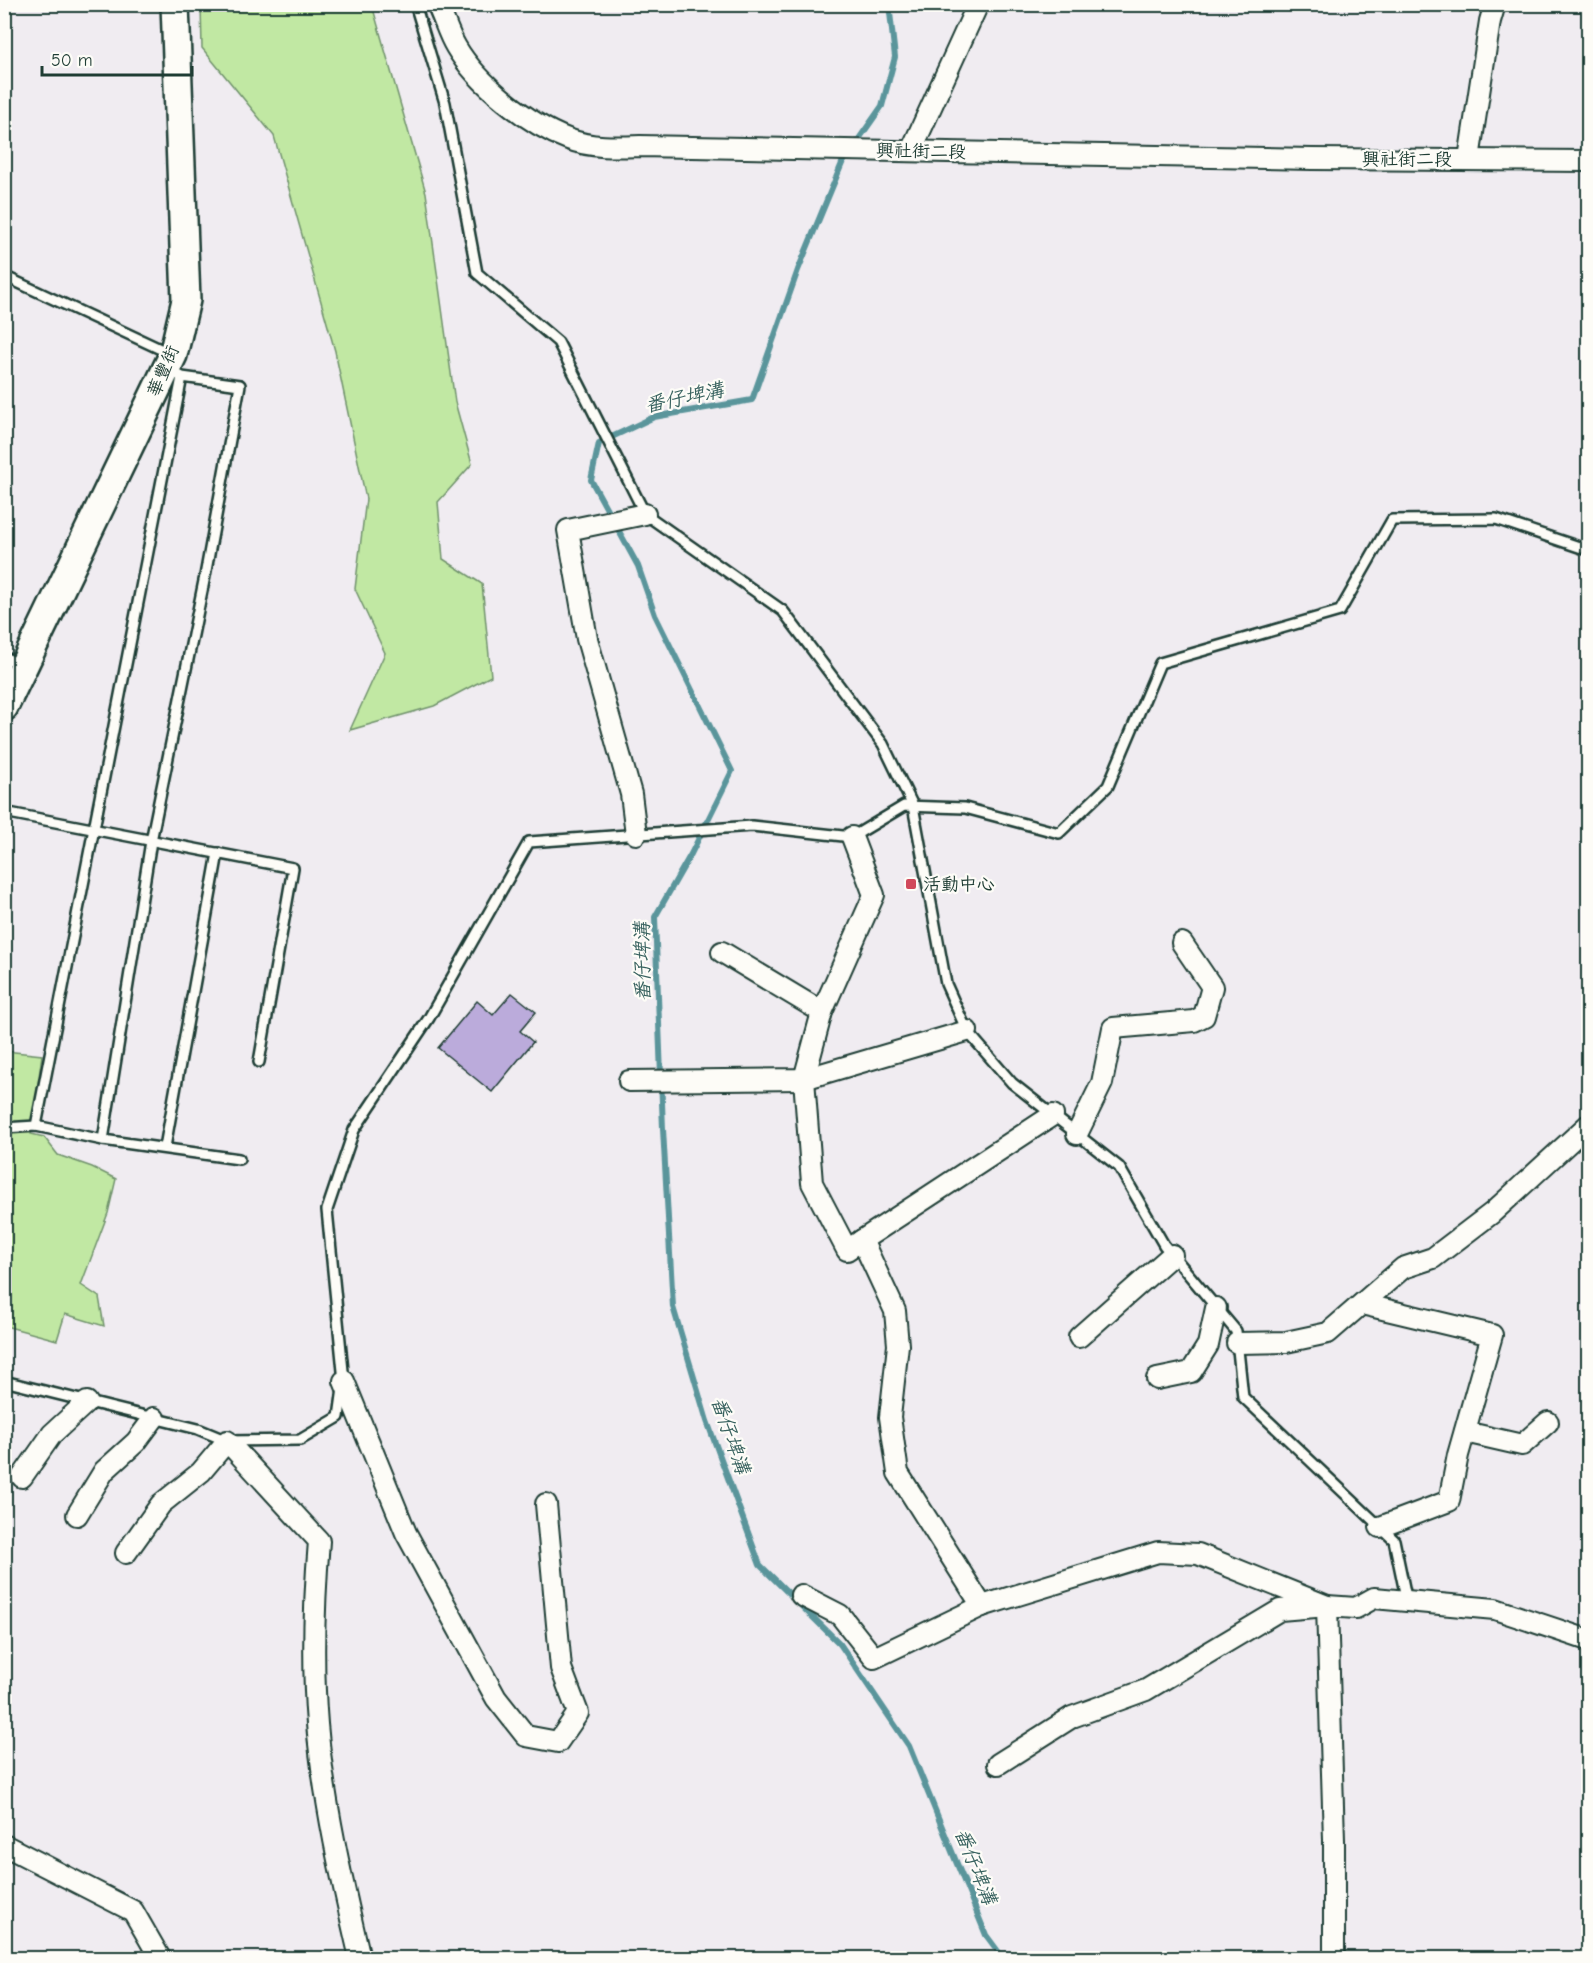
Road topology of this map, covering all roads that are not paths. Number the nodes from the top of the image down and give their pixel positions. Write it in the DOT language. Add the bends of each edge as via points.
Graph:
graph roads {
  1 [pos="176,4"];
  2 [pos="416,4"];
  3 [pos="438,4"];
  4 [pos="978,4"];
  5 [pos="1495,4"];
  6 [pos="911,151"];
  7 [pos="1469,159"];
  8 [pos="1588,161"];
  9 [pos="4,276"];
  10 [pos="174,367"];
  11 [pos="645,514"];
  12 [pos="1588,550"];
  13 [pos="14,662"];
  14 [pos="4,707"];
  15 [pos="914,806"];
  16 [pos="4,812"];
  17 [pos="93,830"];
  18 [pos="636,834"];
  19 [pos="852,837"];
  20 [pos="151,841"];
  21 [pos="218,853"];
  22 [pos="1182,943"];
  23 [pos="722,952"];
  24 [pos="822,1012"];
  25 [pos="967,1031"];
  26 [pos="259,1062"];
  27 [pos="804,1079"];
  28 [pos="629,1081"];
  29 [pos="1053,1115"];
  30 [pos="1588,1125"];
  31 [pos="36,1126"];
  32 [pos="4,1128"];
  33 [pos="1077,1134"];
  34 [pos="103,1140"];
  35 [pos="165,1147"];
  36 [pos="239,1159"];
  37 [pos="862,1240"];
  38 [pos="1173,1255"];
  39 [pos="1362,1304"];
  40 [pos="1216,1308"];
  41 [pos="1079,1337"];
  42 [pos="1237,1343"];
  43 [pos="1157,1379"];
  44 [pos="4,1381"];
  45 [pos="344,1381"];
  46 [pos="87,1402"];
  47 [pos="154,1418"];
  48 [pos="1548,1422"];
  49 [pos="1465,1432"];
  50 [pos="227,1441"];
  51 [pos="22,1477"];
  52 [pos="546,1504"];
  53 [pos="77,1515"];
  54 [pos="1380,1527"];
  55 [pos="126,1553"];
  56 [pos="801,1595"];
  57 [pos="1407,1602"];
  58 [pos="982,1606"];
  59 [pos="1327,1606"];
  60 [pos="1588,1641"];
  61 [pos="998,1764"];
  62 [pos="4,1845"];
  63 [pos="160,1959"];
  64 [pos="360,1959"];
  65 [pos="1334,1959"];
  1 -- 10 [label="street, 華豐街" via="186,300"];
  2 -- 11 [label="lane" via="445,104 477,273 558,342"];
  3 -- 6 [label="street, 興社街二段" via="456,46 483,82 536,123 569,140 605,147"];
  4 -- 6 [label="street"];
  5 -- 7 [label="street, 興社街二段"];
  6 -- 7 [label="street, 興社街二段"];
  7 -- 8 [label="street, 興社街二段"];
  9 -- 10 [label="lane"];
  10 -- 13 [label="street, 華豐街"];
  10 -- 17 [label="lane"];
  10 -- 20 [label="lane" via="240,385"];
  11 -- 15 [label="lane" via="783,610 883,744"];
  11 -- 18 [label="street" via="568,530 587,639 631,794"];
  12 -- 15 [label="lane" via="1496,519 1392,520 1340,611 1160,663 1108,786 1059,833 965,807"];
  13 -- 14 [label="street, 華豐街"];
  15 -- 19 [label="lane" via="904,806"];
  15 -- 25 [label="lane" via="946,984"];
  16 -- 17 [label="lane"];
  17 -- 20 [label="lane"];
  17 -- 31 [label="lane"];
  18 -- 19 [label="lane" via="752,826"];
  18 -- 45 [label="lane" via="528,842 429,1018 354,1130 327,1210"];
  19 -- 24 [label="street" via="874,895"];
  20 -- 21 [label="lane"];
  20 -- 34 [label="lane"];
  21 -- 26 [label="lane" via="293,868"];
  21 -- 35 [label="lane"];
  22 -- 33 [label="street" via="1212,987 1204,1016 1194,1021 1113,1028 1102,1083"];
  23 -- 24 [label="street"];
  24 -- 27 [label="street"];
  25 -- 27 [label="street"];
  25 -- 29 [label="lane" via="1012,1083"];
  27 -- 28 [label="street"];
  27 -- 37 [label="street" via="812,1183 847,1250"];
  29 -- 33 [label="lane"];
  29 -- 37 [label="street"];
  30 -- 39 [label="street" via="1492,1213 1433,1258 1403,1268"];
  31 -- 32 [label="lane"];
  31 -- 34 [label="lane"];
  33 -- 38 [label="lane" via="1119,1167"];
  34 -- 35 [label="lane"];
  35 -- 36 [label="lane"];
  37 -- 58 [label="street" via="895,1311 898,1345 890,1417 898,1473"];
  38 -- 40 [label="lane"];
  38 -- 41 [label="street"];
  39 -- 42 [label="street" via="1328,1333 1286,1342"];
  39 -- 49 [label="street" via="1492,1335"];
  40 -- 42 [label="lane" via="1236,1331"];
  40 -- 43 [label="street" via="1208,1345 1191,1372"];
  42 -- 54 [label="lane" via="1243,1397"];
  44 -- 46 [label="lane"];
  45 -- 50 [label="lane" via="339,1418 300,1440"];
  45 -- 52 [label="street" via="406,1533 496,1698 526,1736 558,1742 578,1713 561,1668"];
  46 -- 47 [label="lane"];
  46 -- 51 [label="street" via="52,1434"];
  47 -- 50 [label="lane"];
  47 -- 53 [label="street" via="136,1442 104,1471"];
  48 -- 49 [label="street" via="1522,1445"];
  49 -- 54 [label="street" via="1449,1501"];
  50 -- 55 [label="street" via="201,1472 161,1504"];
  50 -- 64 [label="street" via="319,1541 313,1615 317,1724 335,1848"];
  54 -- 57 [label="lane" via="1394,1540"];
  56 -- 58 [label="street" via="840,1615 873,1658"];
  57 -- 59 [label="street" via="1374,1599 1356,1608"];
  57 -- 60 [label="street" via="1495,1609"];
  58 -- 59 [label="street" via="1158,1552 1198,1554"];
  59 -- 61 [label="street" via="1280,1610 1146,1690 1072,1717"];
  59 -- 65 [label="street"];
  62 -- 63 [label="street" via="133,1911"];
}
